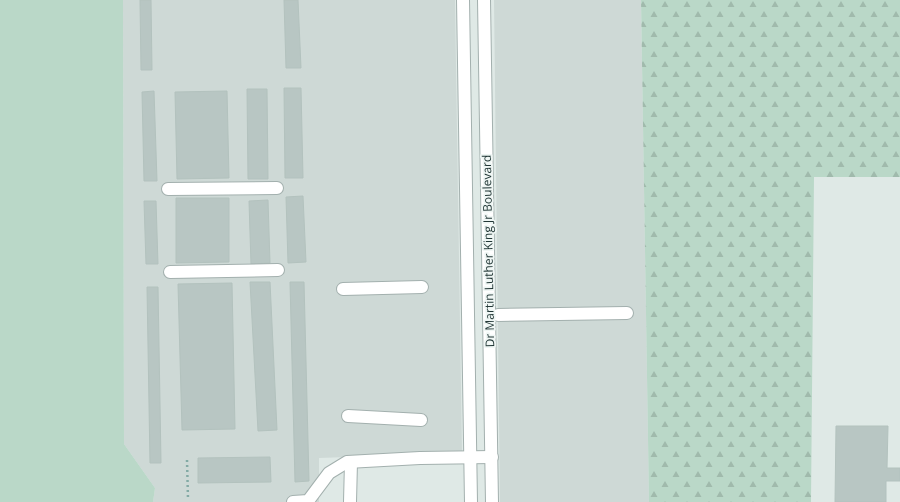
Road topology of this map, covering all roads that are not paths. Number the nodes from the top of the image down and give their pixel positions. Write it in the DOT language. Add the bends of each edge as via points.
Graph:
graph roads {
  1 [pos="463,0"];
  2 [pos="484,0"];
  3 [pos="465,146"];
  4 [pos="486,146"];
  5 [pos="277,188"];
  6 [pos="168,189"];
  7 [pos="278,270"];
  8 [pos="170,272"];
  9 [pos="422,287"];
  10 [pos="343,290"];
  11 [pos="627,313"];
  12 [pos="498,315"];
  13 [pos="348,416"];
  14 [pos="420,420"];
  15 [pos="470,456"];
  16 [pos="492,457"];
  17 [pos="351,462"];
  18 [pos="293,502"];
  19 [pos="350,502"];
  20 [pos="471,502"];
  21 [pos="492,502"];
  1 -- 3 [label="street, Dr Martin Luther King Jr Boulevard"];
  2 -- 4 [label="street, Dr Martin Luther King Jr Boulevard"];
  3 -- 4 [label="street"];
  3 -- 15 [label="street, Dr Martin Luther King Jr Boulevard"];
  4 -- 16 [label="street, Dr Martin Luther King Jr Boulevard"];
  5 -- 6 [label="street"];
  7 -- 8 [label="street"];
  9 -- 10 [label="street"];
  11 -- 12 [label="street"];
  13 -- 14 [label="street"];
  15 -- 16 [label="street"];
  15 -- 17 [label="street"];
  15 -- 20 [label="street, Dr Martin Luther King Jr Boulevard"];
  16 -- 21 [label="street, Dr Martin Luther King Jr Boulevard"];
  17 -- 18 [label="street" via="329,473 308,501"];
  17 -- 19 [label="street"];
}
